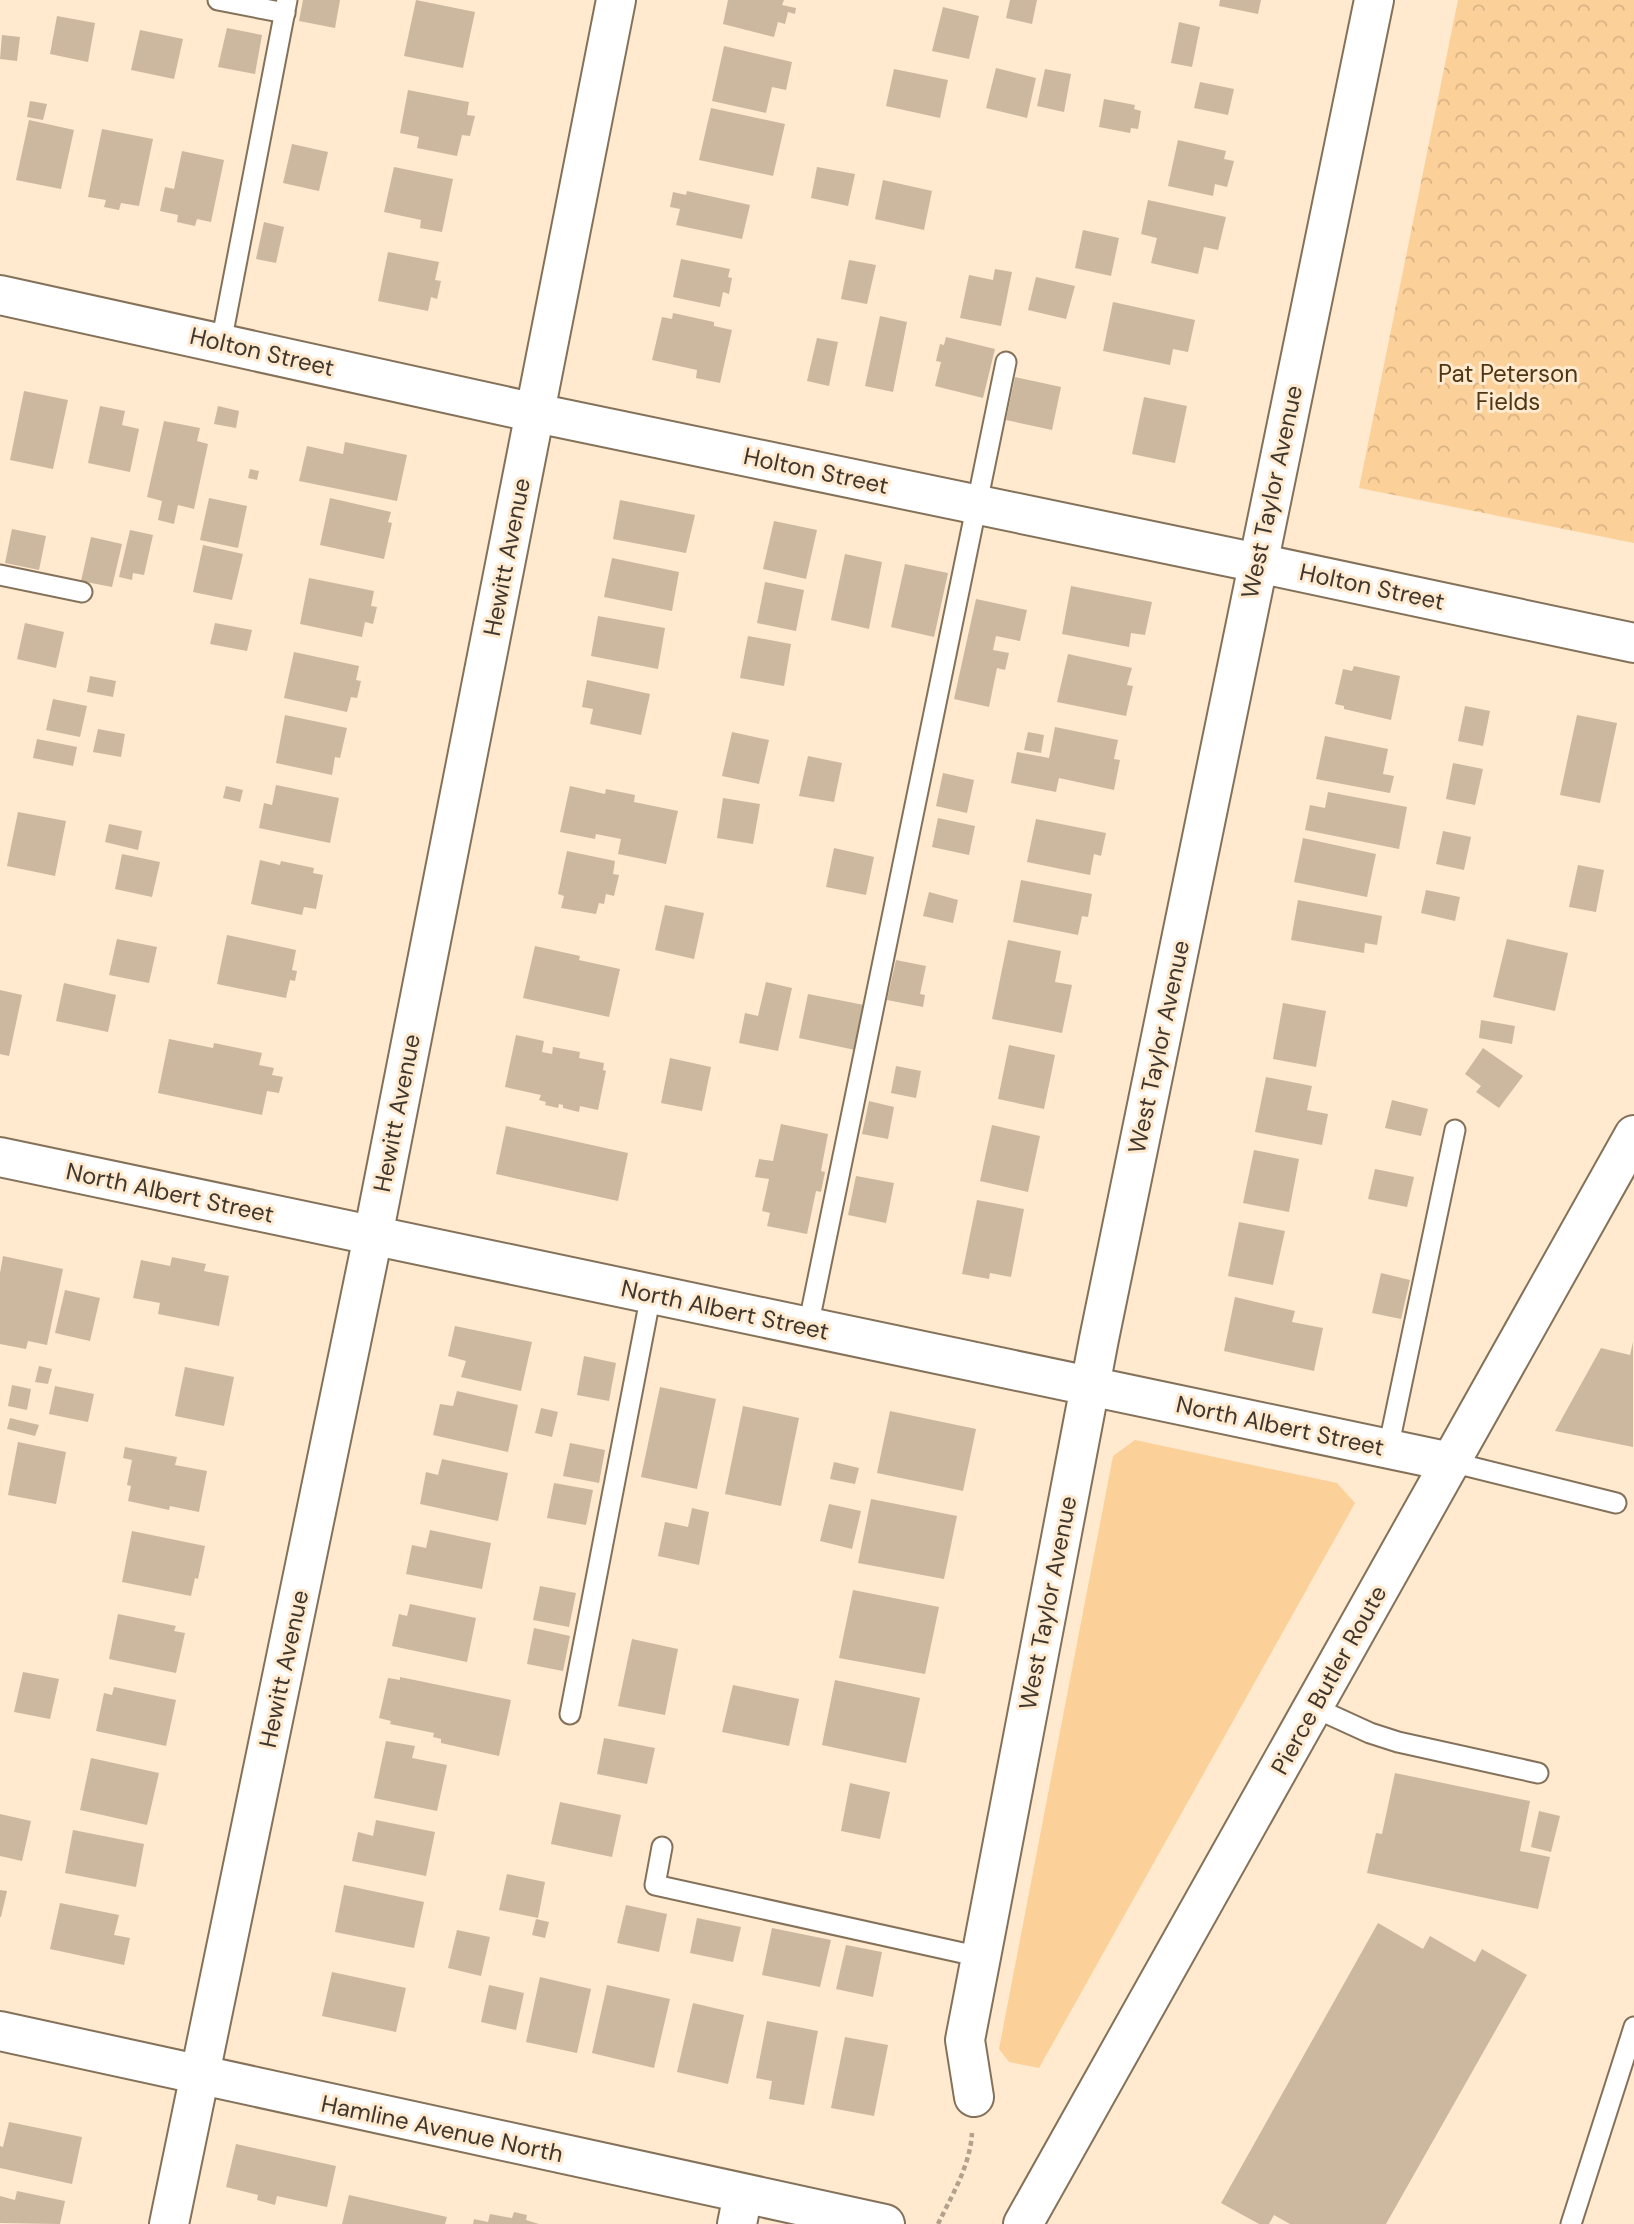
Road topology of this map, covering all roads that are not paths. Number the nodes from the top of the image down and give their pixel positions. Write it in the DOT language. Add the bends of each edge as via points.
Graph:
graph roads {
  1 [pos="218,0"];
  2 [pos="616,0"];
  3 [pos="1374,0"];
  4 [pos="286,6"];
  5 [pos="0,295"];
  6 [pos="221,343"];
  7 [pos="1006,362"];
  8 [pos="536,413"];
  9 [pos="976,505"];
  10 [pos="1258,563"];
  11 [pos="0,575"];
  12 [pos="82,592"];
  13 [pos="1634,643"];
  14 [pos="1455,1130"];
  15 [pos="1634,1135"];
  16 [pos="0,1157"];
  17 [pos="373,1236"];
  18 [pos="651,1294"];
  19 [pos="808,1327"];
  20 [pos="1090,1385"];
  21 [pos="1388,1449"];
  22 [pos="1451,1462"];
  23 [pos="1616,1503"];
  24 [pos="1313,1707"];
  25 [pos="570,1714"];
  26 [pos="1538,1773"];
  27 [pos="662,1847"];
  28 [pos="981,1957"];
  29 [pos="1634,2027"];
  30 [pos="0,2031"];
  31 [pos="200,2076"];
  32 [pos="974,2097"];
  33 [pos="740,2209"];
  34 [pos="169,2224"];
  35 [pos="885,2224"];
  36 [pos="1023,2224"];
  37 [pos="1571,2224"];
  1 -- 4 [label="lane"];
  2 -- 8 [label="street, Hewitt Avenue"];
  3 -- 10 [label="street, West Taylor Avenue"];
  4 -- 6 [label="lane"];
  5 -- 6 [label="street, Holton Street"];
  6 -- 8 [label="street, Holton Street"];
  7 -- 9 [label="lane"];
  8 -- 9 [label="street, Holton Street"];
  8 -- 17 [label="street, Hewitt Avenue"];
  9 -- 10 [label="street, Holton Street"];
  9 -- 19 [label="lane"];
  10 -- 13 [label="street, Holton Street"];
  10 -- 20 [label="street, West Taylor Avenue"];
  11 -- 12 [label="lane"];
  14 -- 21 [label="lane"];
  15 -- 22 [label="street, Pierce Butler Route"];
  16 -- 17 [label="street, North Albert Street"];
  17 -- 18 [label="street, North Albert Street"];
  17 -- 31 [label="street, Hewitt Avenue"];
  18 -- 19 [label="street, North Albert Street"];
  18 -- 25 [label="lane"];
  19 -- 20 [label="street, North Albert Street"];
  20 -- 21 [label="street, North Albert Street"];
  20 -- 28 [label="street, West Taylor Avenue"];
  21 -- 22 [label="street, North Albert Street"];
  22 -- 23 [label="lane"];
  22 -- 24 [label="street, Pierce Butler Route"];
  24 -- 26 [label="lane" via="1398,1742"];
  24 -- 36 [label="street, Pierce Butler Route"];
  27 -- 28 [label="lane" via="655,1885"];
  28 -- 32 [label="street, West Taylor Avenue" via="965,2040"];
  29 -- 37 [label="lane"];
  30 -- 31 [label="street, Hamline Avenue North"];
  31 -- 33 [label="street, Hamline Avenue North"];
  31 -- 34 [label="street, Hewitt Avenue"];
  33 -- 35 [label="street, Hamline Avenue North"];
}
